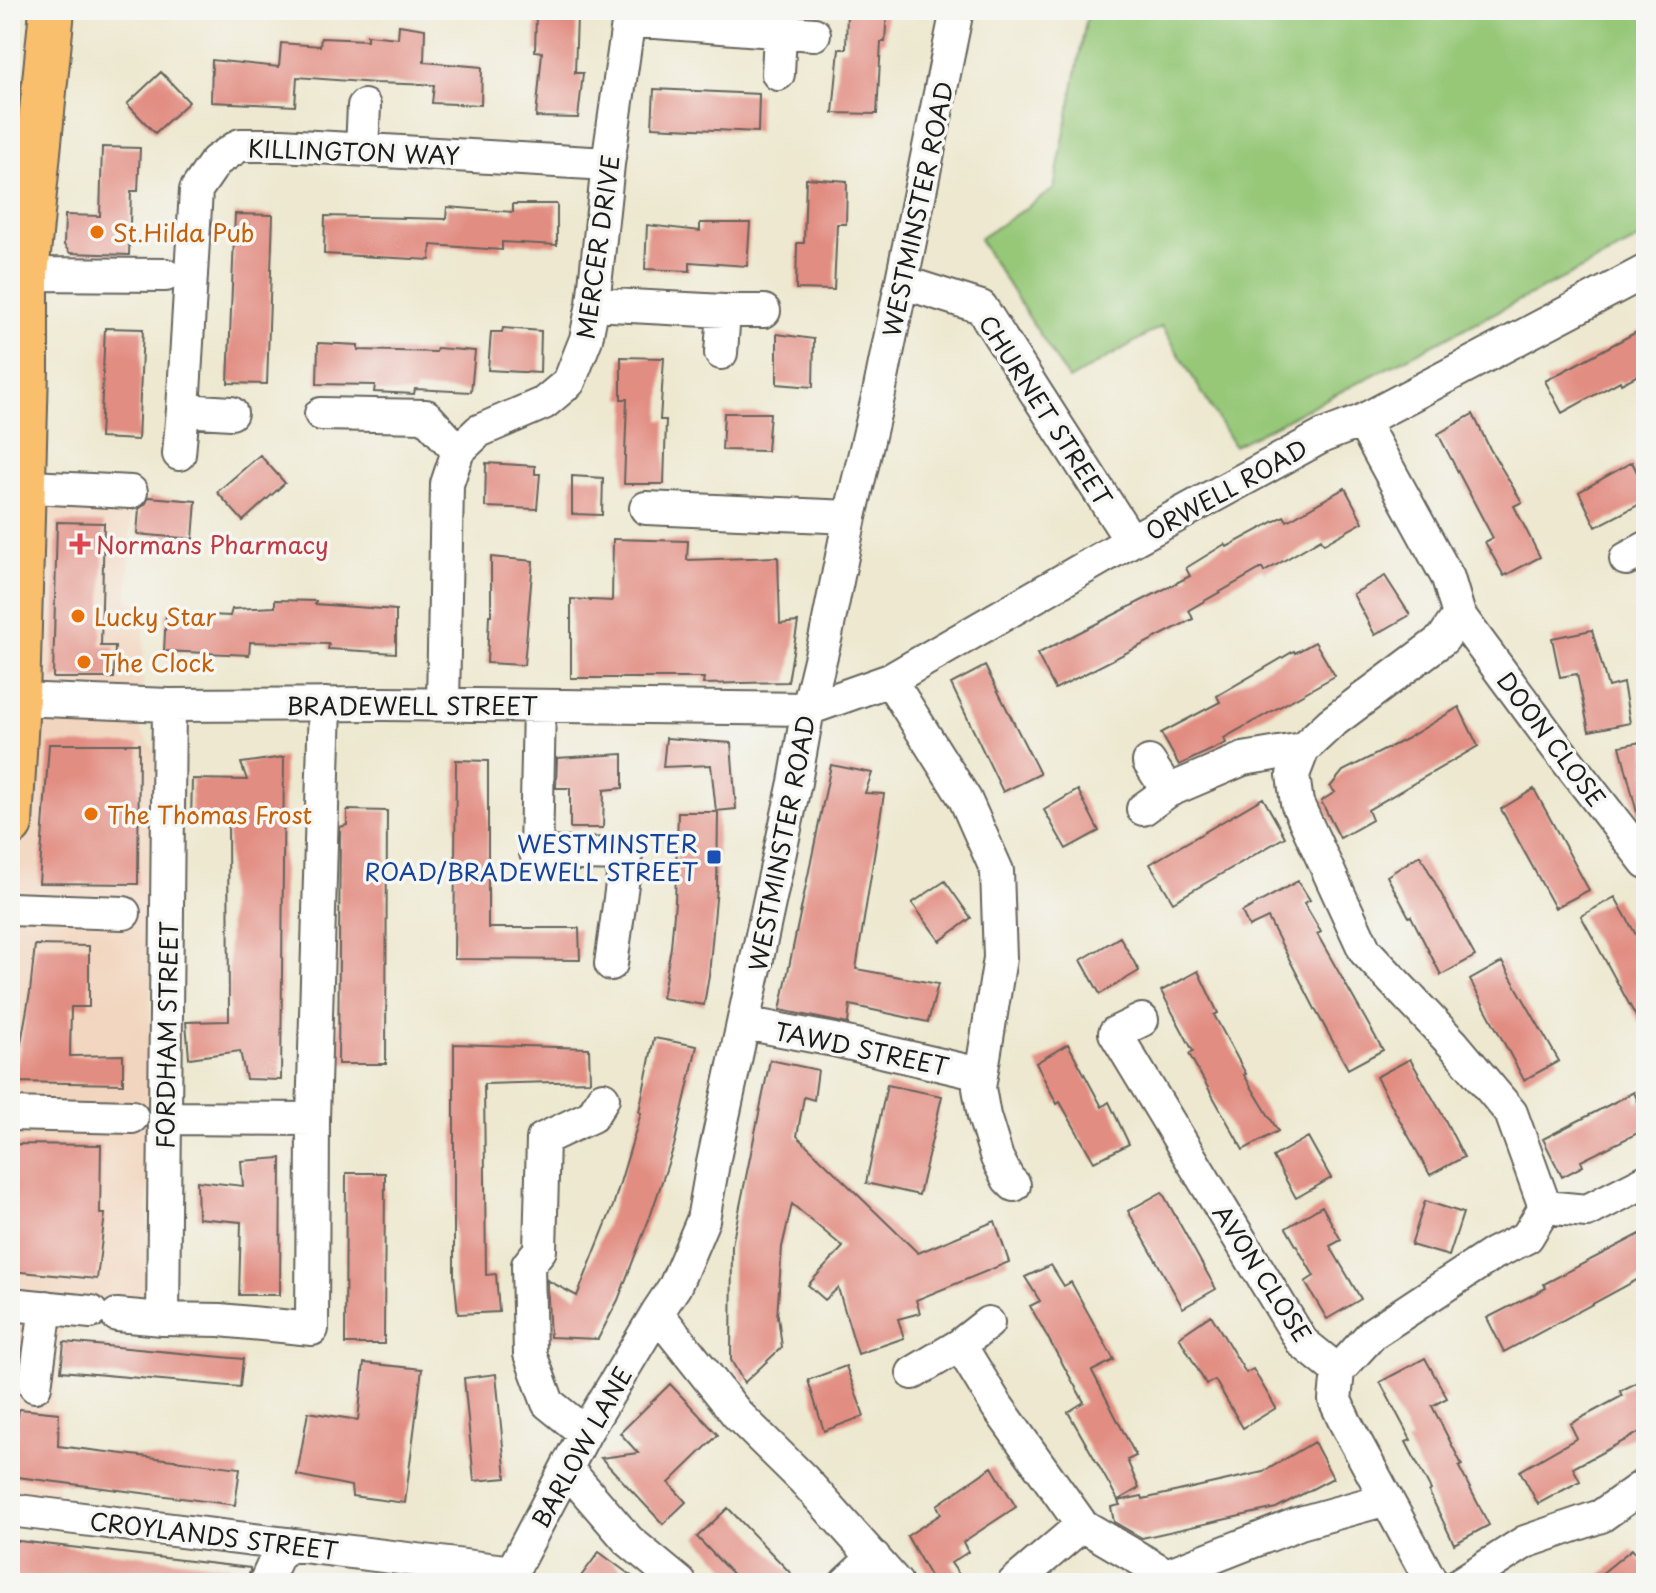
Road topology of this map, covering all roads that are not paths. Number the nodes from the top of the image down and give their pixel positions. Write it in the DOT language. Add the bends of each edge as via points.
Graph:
graph roads {
  1 [pos="52,10"];
  2 [pos="957,10"];
  3 [pos="630,15"];
  4 [pos="780,32"];
  5 [pos="814,34"];
  6 [pos="778,74"];
  7 [pos="364,106"];
  8 [pos="362,149"];
  9 [pos="608,164"];
  10 [pos="22,209"];
  11 [pos="1646,271"];
  12 [pos="26,274"];
  13 [pos="165,275"];
  14 [pos="902,282"];
  15 [pos="593,304"];
  16 [pos="724,311"];
  17 [pos="764,311"];
  18 [pos="721,353"];
  19 [pos="183,410"];
  20 [pos="231,413"];
  21 [pos="321,414"];
  22 [pos="1362,421"];
  23 [pos="458,451"];
  24 [pos="179,454"];
  25 [pos="16,486"];
  26 [pos="131,492"];
  27 [pos="646,508"];
  28 [pos="850,517"];
  29 [pos="1131,541"];
  30 [pos="1459,615"];
  31 [pos="890,680"];
  32 [pos="17,699"];
  33 [pos="325,704"];
  34 [pos="169,705"];
  35 [pos="443,705"];
  36 [pos="539,706"];
  37 [pos="808,709"];
  38 [pos="1303,749"];
  39 [pos="1149,762"];
  40 [pos="10,824"];
  41 [pos="1646,862"];
  42 [pos="10,909"];
  43 [pos="124,913"];
  44 [pos="611,964"];
  45 [pos="1142,1020"];
  46 [pos="744,1023"];
  47 [pos="980,1074"];
  48 [pos="603,1098"];
  49 [pos="10,1114"];
  50 [pos="132,1117"];
  51 [pos="165,1118"];
  52 [pos="301,1119"];
  53 [pos="1646,1181"];
  54 [pos="1014,1185"];
  55 [pos="1545,1207"];
  56 [pos="10,1304"];
  57 [pos="46,1307"];
  58 [pos="657,1313"];
  59 [pos="163,1319"];
  60 [pos="988,1323"];
  61 [pos="960,1345"];
  62 [pos="1338,1371"];
  63 [pos="913,1373"];
  64 [pos="35,1386"];
  65 [pos="585,1433"];
  66 [pos="567,1469"];
  67 [pos="1646,1484"];
  68 [pos="1387,1499"];
  69 [pos="10,1510"];
  70 [pos="1082,1525"];
  71 [pos="288,1544"];
  72 [pos="874,1557"];
  73 [pos="510,1578"];
  74 [pos="1167,1579"];
  75 [pos="265,1583"];
  76 [pos="680,1583"];
  77 [pos="846,1583"];
  78 [pos="896,1583"];
  79 [pos="1014,1583"];
  80 [pos="1432,1583"];
  81 [pos="1461,1583"];
  1 -- 10 [label="highway"];
  2 -- 14 [label="street, WESTMINSTER ROAD"];
  3 -- 4 [label="street"];
  3 -- 9 [label="street, MERCER DRIVE"];
  4 -- 5 [label="street"];
  4 -- 6 [label="street"];
  7 -- 8 [label="street"];
  8 -- 9 [label="street, KILLINGTON WAY"];
  8 -- 19 [label="street, KILLINGTON WAY" via="240,145 216,161 196,190"];
  9 -- 15 [label="street, MERCER DRIVE"];
  10 -- 12 [label="highway"];
  11 -- 22 [label="street, ORWELL ROAD"];
  12 -- 13 [label="street"];
  12 -- 25 [label="highway" via="26,370"];
  14 -- 28 [label="street, WESTMINSTER ROAD"];
  14 -- 29 [label="street, CHURNET STREET" via="981,307"];
  15 -- 16 [label="street"];
  15 -- 23 [label="street, MERCER DRIVE" via="569,382 544,403 479,431"];
  16 -- 17 [label="street"];
  16 -- 18 [label="street"];
  19 -- 20 [label="street"];
  19 -- 24 [label="street, KILLINGTON WAY"];
  21 -- 23 [label="street" via="426,416"];
  22 -- 29 [label="street, ORWELL ROAD" via="1323,436"];
  22 -- 30 [label="street, DOON CLOSE" via="1448,578"];
  23 -- 35 [label="street" via="447,484"];
  25 -- 26 [label="street"];
  25 -- 32 [label="highway"];
  27 -- 28 [label="street"];
  28 -- 37 [label="street, WESTMINSTER ROAD"];
  29 -- 31 [label="street, ORWELL ROAD"];
  30 -- 38 [label="street" via="1443,639"];
  30 -- 41 [label="street, DOON CLOSE"];
  31 -- 37 [label="street, ORWELL ROAD"];
  31 -- 47 [label="street" via="965,799 997,871 1000,958"];
  32 -- 34 [label="street, BRADEWELL STREET"];
  32 -- 40 [label="highway"];
  33 -- 34 [label="street, BRADEWELL STREET"];
  33 -- 35 [label="street, BRADEWELL STREET"];
  33 -- 52 [label="street"];
  34 -- 51 [label="street, FORDHAM STREET"];
  35 -- 36 [label="street, BRADEWELL STREET"];
  36 -- 37 [label="street, BRADEWELL STREET"];
  36 -- 44 [label="street" via="536,853 626,855"];
  37 -- 46 [label="street, WESTMINSTER ROAD"];
  38 -- 39 [label="street" via="1243,759 1156,800"];
  38 -- 55 [label="street" via="1293,775 1297,803 1365,951 1511,1113"];
  42 -- 43 [label="street"];
  45 -- 62 [label="street, AVON CLOSE" via="1115,1033 1302,1342"];
  46 -- 47 [label="street, TAWD STREET"];
  46 -- 58 [label="street, WESTMINSTER ROAD" via="703,1220 675,1286"];
  47 -- 54 [label="street" via="984,1116 997,1158"];
  48 -- 65 [label="street" via="592,1116 543,1139 540,1250 528,1265 530,1354 548,1403"];
  49 -- 50 [label="street"];
  51 -- 52 [label="street"];
  51 -- 59 [label="street, FORDHAM STREET"];
  52 -- 59 [label="street" via="312,1329"];
  53 -- 55 [label="street" via="1587,1211"];
  55 -- 62 [label="street" via="1527,1237 1373,1333"];
  56 -- 57 [label="street"];
  57 -- 59 [label="street"];
  57 -- 64 [label="street"];
  58 -- 65 [label="street, BARLOW LANE"];
  58 -- 72 [label="street" via="737,1414"];
  60 -- 61 [label="street"];
  61 -- 63 [label="street"];
  61 -- 70 [label="street"];
  62 -- 68 [label="street" via="1335,1400"];
  65 -- 66 [label="street, BARLOW LANE"];
  66 -- 73 [label="street, BARLOW LANE"];
  66 -- 76 [label="street" via="628,1540"];
  67 -- 81 [label="street" via="1601,1516 1525,1542"];
  68 -- 74 [label="street" via="1300,1523"];
  68 -- 80 [label="street"];
  69 -- 71 [label="street, CROYLANDS STREET"];
  70 -- 74 [label="street"];
  70 -- 79 [label="street"];
  71 -- 73 [label="street, CROYLANDS STREET"];
  71 -- 75 [label="street"];
  72 -- 77 [label="street"];
  72 -- 78 [label="street"];
}
